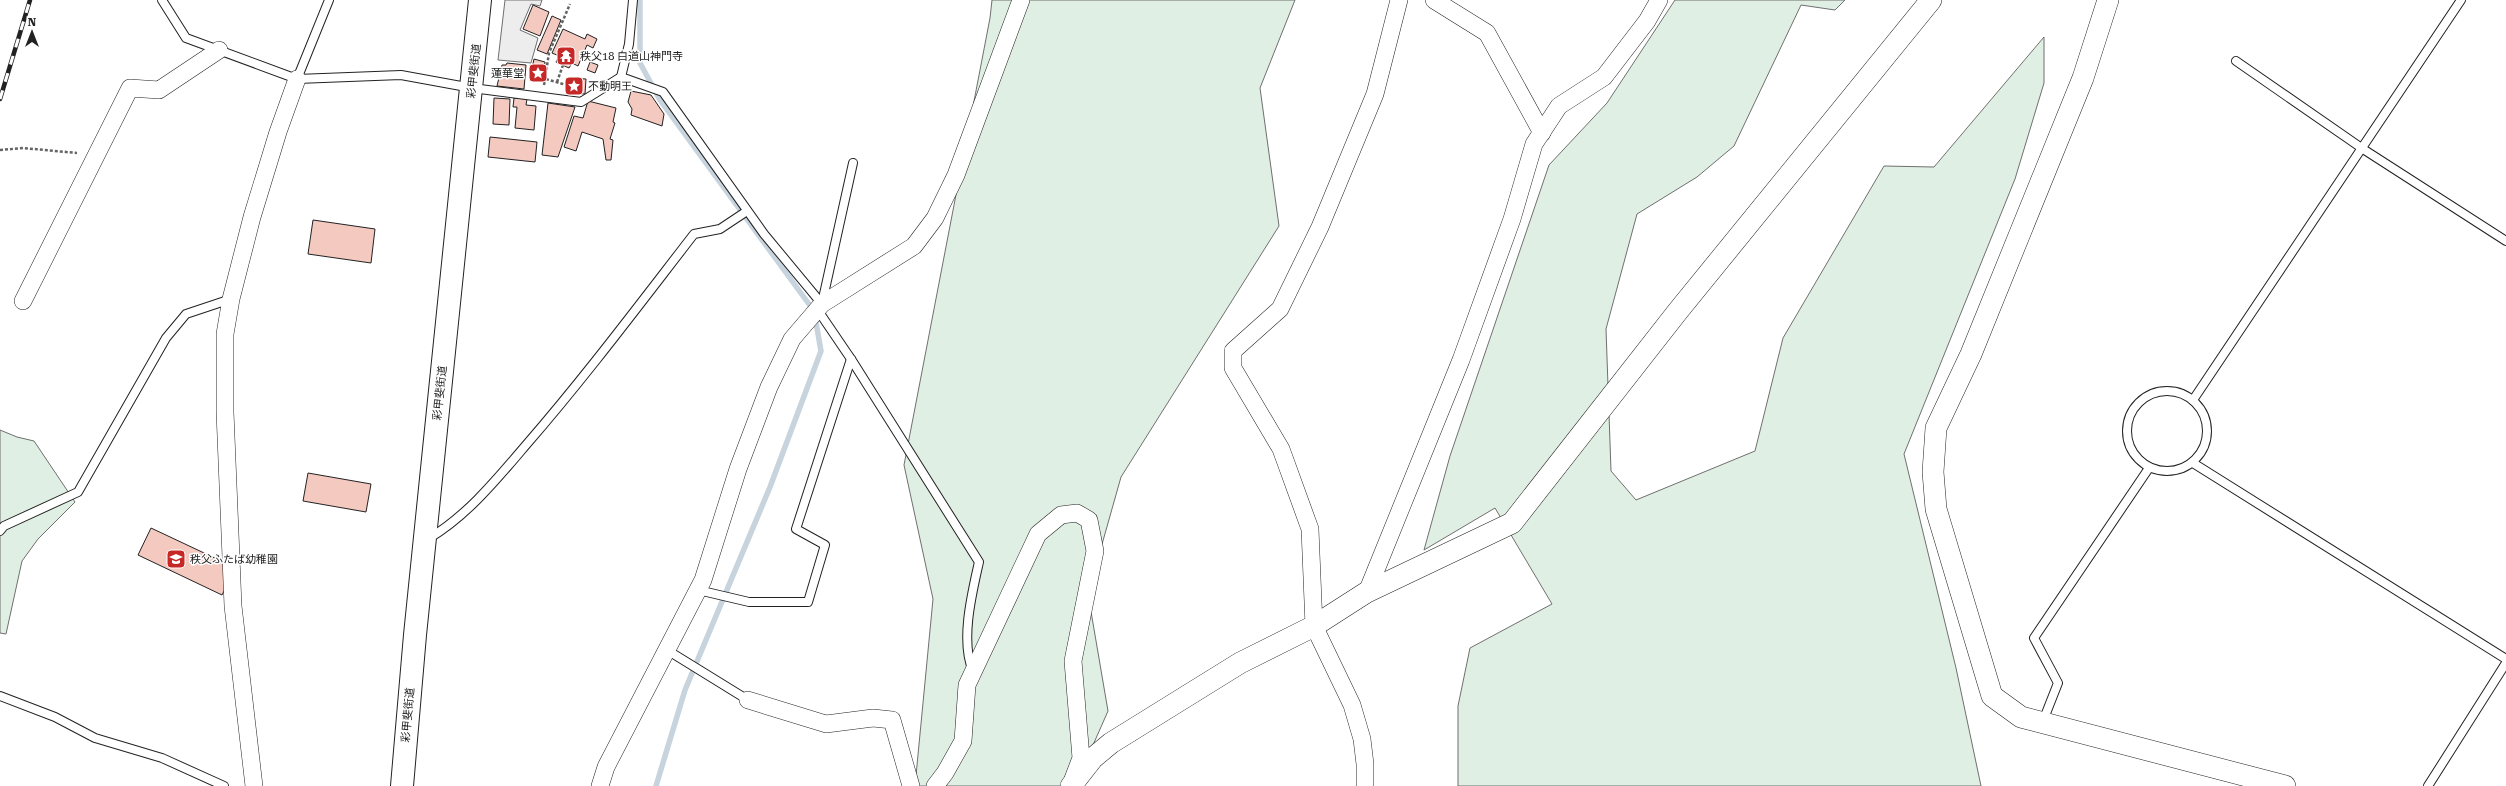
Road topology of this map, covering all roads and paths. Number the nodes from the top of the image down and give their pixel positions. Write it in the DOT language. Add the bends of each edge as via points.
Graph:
graph roads {
  1 [pos="162,0"];
  2 [pos="329,0"];
  3 [pos="480,0"];
  4 [pos="633,0"];
  5 [pos="1021,0"];
  6 [pos="1399,0"];
  7 [pos="1434,0"];
  8 [pos="1659,0"];
  9 [pos="1931,0"];
  10 [pos="2108,0"];
  11 [pos="2461,0"];
  12 [pos="570,4"];
  13 [pos="219,50"];
  14 [pos="2236,61"];
  15 [pos="563,65"];
  16 [pos="621,77"];
  17 [pos="297,79"];
  18 [pos="546,80"];
  19 [pos="557,82"];
  20 [pos="566,85"];
  21 [pos="472,88"];
  22 [pos="541,97"];
  23 [pos="1542,133"];
  24 [pos="2363,149"];
  25 [pos="0,150"];
  26 [pos="94,159"];
  27 [pos="853,163"];
  28 [pos="747,211"];
  29 [pos="2506,241"];
  30 [pos="231,299"];
  31 [pos="23,301"];
  32 [pos="819,306"];
  33 [pos="852,359"];
  34 [pos="2192,400"];
  35 [pos="2193,463"];
  36 [pos="2149,468"];
  37 [pos="0,531"];
  38 [pos="425,541"];
  39 [pos="698,590"];
  40 [pos="1367,592"];
  41 [pos="1314,626"];
  42 [pos="667,650"];
  43 [pos="2506,659"];
  44 [pos="2506,663"];
  45 [pos="973,672"];
  46 [pos="0,696"];
  47 [pos="748,700"];
  48 [pos="2043,721"];
  49 [pos="1072,784"];
  50 [pos="224,786"];
  51 [pos="254,786"];
  52 [pos="402,786"];
  53 [pos="600,786"];
  54 [pos="911,786"];
  55 [pos="935,786"];
  56 [pos="1365,786"];
  57 [pos="2285,786"];
  58 [pos="2428,786"];
  1 -- 13 [label="lane" via="186,38"];
  2 -- 17 [label="lane"];
  3 -- 21 [label="highway, 彩甲斐街道"];
  4 -- 16 [label="lane" via="629,44"];
  5 -- 32 [label="street" via="959,168 935,218 914,246"];
  6 -- 41 [label="street" via="1374,94 1320,227 1280,309 1233,351 1233,368 1281,449 1310,529"];
  7 -- 23 [label="street" via="1487,33"];
  8 -- 23 [label="street" via="1647,21 1604,77 1559,106"];
  9 -- 40 [label="street" via="1678,311 1512,523"];
  10 -- 48 [label="street" via="2083,78 1971,354 1936,428 1933,472 1936,509 1992,696 2021,717"];
  11 -- 24 [label="lane"];
  12 -- 18 [label="path" via="550,53"];
  13 -- 17 [label="lane"];
  13 -- 26 [label="street" via="159,90 130,88"];
  14 -- 24 [label="lane"];
  15 -- 19 [label="path"];
  16 -- 22 [label="lane" via="581,102"];
  16 -- 28 [label="lane" via="663,92"];
  17 -- 21 [label="lane" via="401,75"];
  17 -- 30 [label="street" via="278,132"];
  18 -- 19 [label="path"];
  18 -- 22 [label="path"];
  19 -- 20 [label="path"];
  21 -- 22 [label="lane"];
  21 -- 38 [label="highway, 彩甲斐街道"];
  23 -- 40 [label="street" via="1534,144 1512,219 1461,360"];
  24 -- 29 [label="lane"];
  24 -- 34 [label="lane"];
  25 -- 26 [label="path" via="23,148 68,152"];
  26 -- 31 [label="street"];
  27 -- 32 [label="lane"];
  28 -- 32 [label="lane"];
  28 -- 38 [label="lane" via="720,229 694,234 569,395 499,476 447,528"];
  30 -- 37 [label="lane" via="186,314 166,338 78,492 4,526"];
  30 -- 51 [label="street" via="225,334 225,412 233,606"];
  32 -- 33 [label="lane"];
  32 -- 39 [label="street" via="792,339 769,387 738,469"];
  33 -- 39 [label="lane" via="796,529 825,545 808,602 749,602"];
  33 -- 45 [label="lane" via="979,562 970,606 967,659"];
  34 -- 35 [label="lane" via="2205,417 2208,434 2204,450"];
  34 -- 36 [label="lane" via="2181,393 2154,393 2142,400 2133,410 2128,422 2127,436 2138,460"];
  35 -- 36 [label="lane" via="2173,472"];
  35 -- 43 [label="lane"];
  36 -- 48 [label="lane" via="2034,638 2058,683"];
  38 -- 52 [label="highway, 彩甲斐街道"];
  39 -- 42 [label="street"];
  40 -- 41 [label="street"];
  41 -- 49 [label="street" via="1240,663 1111,743 1093,758"];
  41 -- 56 [label="street" via="1352,705 1362,738"];
  42 -- 47 [label="lane"];
  42 -- 53 [label="street" via="606,766"];
  44 -- 58 [label="lane"];
  45 -- 49 [label="street" via="1038,534 1061,515 1077,513 1090,520 1095,551 1073,661 1081,758"];
  45 -- 55 [label="street" via="967,685 963,741 946,773"];
  46 -- 50 [label="lane" via="55,717 95,738 162,758"];
  47 -- 54 [label="street" via="826,724 873,718 892,720"];
  48 -- 57 [label="street"];
}
